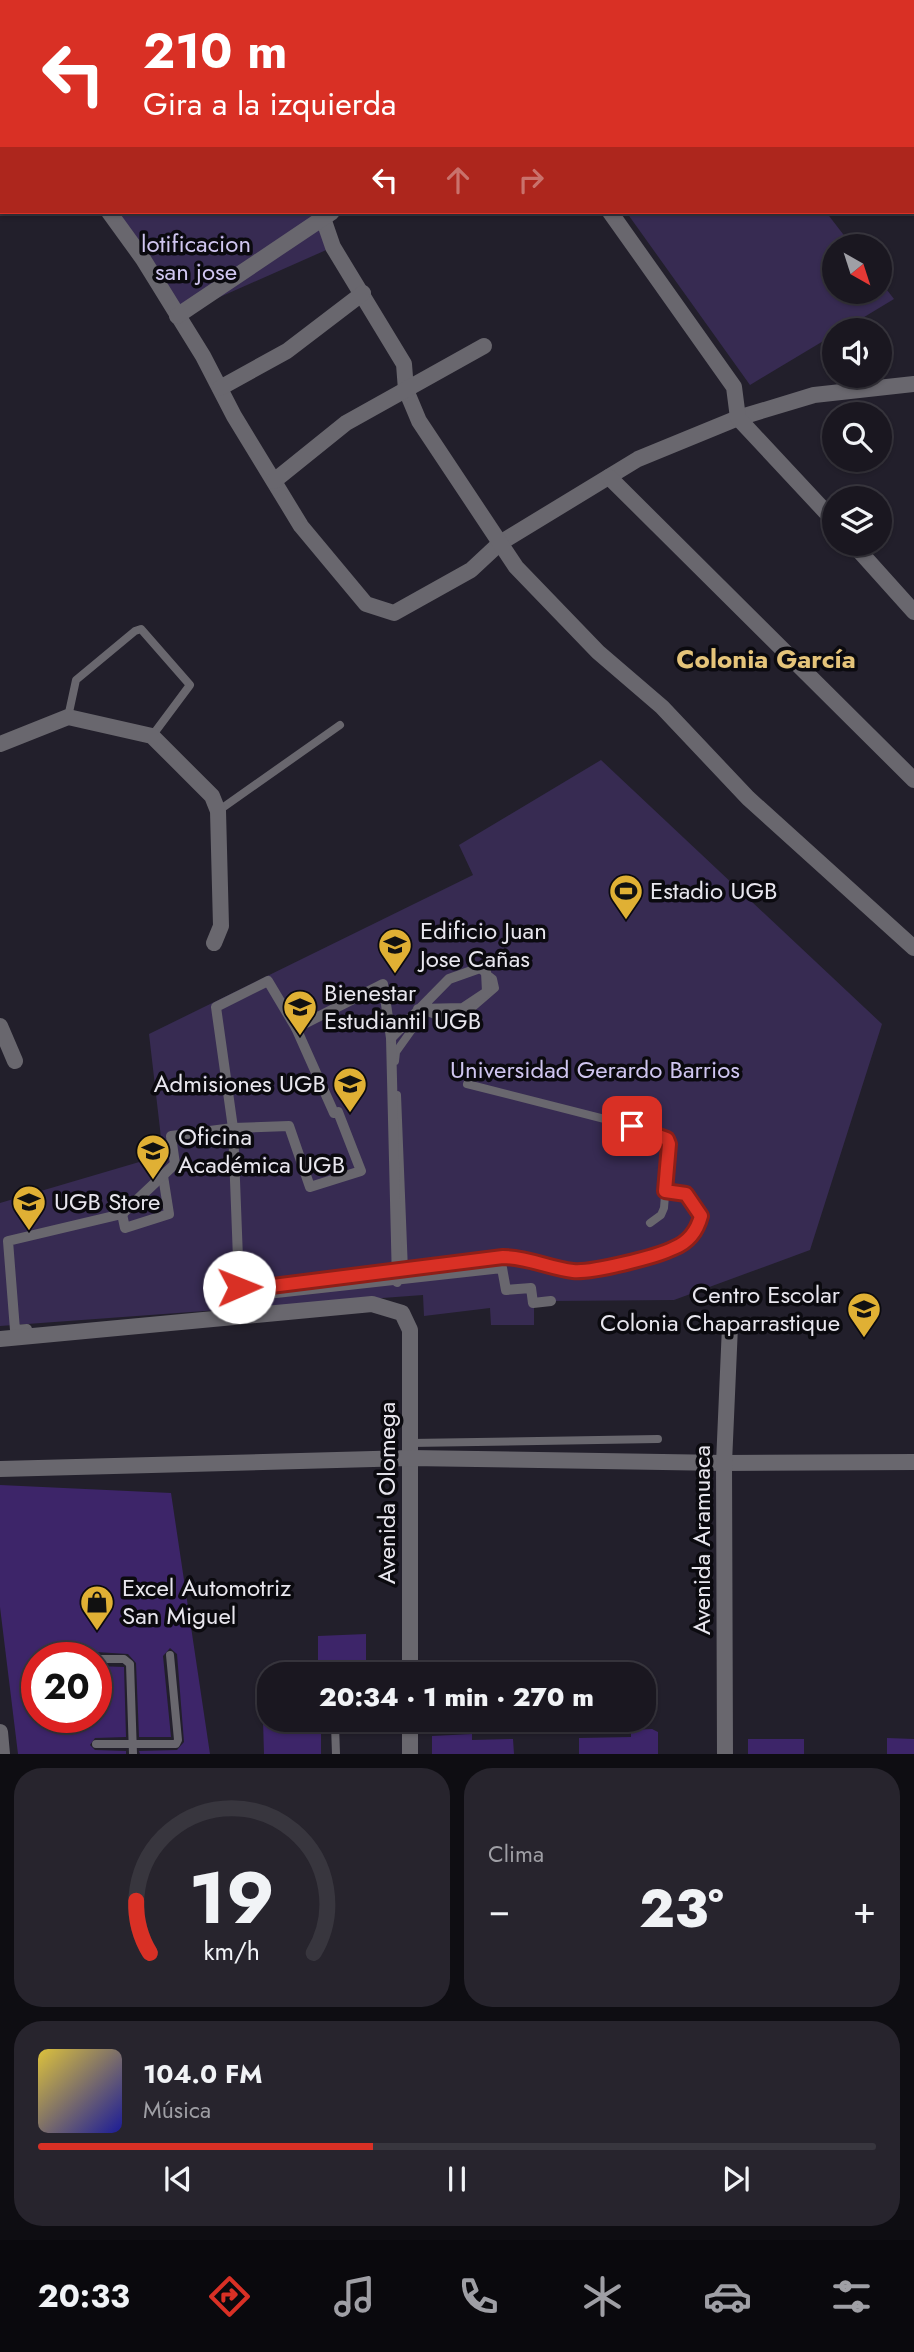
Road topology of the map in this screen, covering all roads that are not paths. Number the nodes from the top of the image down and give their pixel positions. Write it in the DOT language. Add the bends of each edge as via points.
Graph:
graph roads {
  1 [pos="110,214"];
  2 [pos="327,214"];
  3 [pos="611,214"];
  4 [pos="363,293"];
  5 [pos="177,316"];
  6 [pos="484,346"];
  7 [pos="914,384"];
  8 [pos="220,388"];
  9 [pos="406,390"];
  10 [pos="738,418"];
  11 [pos="609,477"];
  12 [pos="274,481"];
  13 [pos="822,508"];
  14 [pos="500,543"];
  15 [pos="864,556"];
  16 [pos="914,612"];
  17 [pos="68,717"];
  18 [pos="340,725"];
  19 [pos="152,736"];
  20 [pos="0,744"];
  21 [pos="914,780"];
  22 [pos="218,811"];
  23 [pos="214,943"];
  24 [pos="914,948"];
  25 [pos="423,1010"];
  26 [pos="0,1026"];
  27 [pos="296,1028"];
  28 [pos="391,1038"];
  29 [pos="15,1060"];
  30 [pos="467,1084"];
  31 [pos="233,1128"];
  32 [pos="163,1176"];
  33 [pos="665,1191"];
  34 [pos="122,1214"];
  35 [pos="650,1223"];
  36 [pos="4,1242"];
  37 [pos="399,1275"];
  38 [pos="241,1291"];
  39 [pos="551,1301"];
  40 [pos="255,1315"];
  41 [pos="730,1326"];
  42 [pos="0,1339"];
  43 [pos="658,1439"];
  44 [pos="410,1451"];
  45 [pos="914,1462"];
  46 [pos="724,1463"];
  47 [pos="0,1469"];
  48 [pos="170,1655"];
  49 [pos="112,1659"];
  50 [pos="410,1662"];
  51 [pos="0,1732"];
  52 [pos="335,1732"];
  53 [pos="410,1732"];
  54 [pos="96,1745"];
  55 [pos="133,1749"];
  56 [pos="2,1754"];
  57 [pos="336,1754"];
  58 [pos="410,1754"];
  59 [pos="725,1754"];
  1 -- 5 [label="street"];
  2 -- 4 [label="street" via="333,247"];
  2 -- 5 [label="street"];
  3 -- 10 [label="street" via="734,387"];
  4 -- 8 [label="street" via="287,351"];
  4 -- 9 [label="street" via="404,364"];
  5 -- 8 [label="street"];
  6 -- 9 [label="street"];
  7 -- 10 [label="street" via="814,395"];
  8 -- 12 [label="street"];
  9 -- 12 [label="street" via="346,423"];
  9 -- 14 [label="street" via="419,421"];
  10 -- 11 [label="street" via="638,459"];
  10 -- 13 [label="street"];
  11 -- 14 [label="street"];
  11 -- 21 [label="street"];
  12 -- 14 [label="street" via="301,526 366,604 394,614 471,570"];
  14 -- 24 [label="street" via="516,567 598,652 662,707 748,798"];
  15 -- 16 [label="street"];
  17 -- 19 [label="street"];
  17 -- 19 [label="lane" via="76,680 141,629 190,685"];
  17 -- 20 [label="street"];
  18 -- 22 [label="lane"];
  19 -- 22 [label="street" via="212,796"];
  22 -- 23 [label="street" via="221,926"];
  25 -- 25 [label="street" via="449,979 482,970 487,992 463,1007"];
  25 -- 28 [label="street"];
  25 -- 37 [label="lane" via="396,1052 401,1154"];
  26 -- 29 [label="street"];
  27 -- 28 [label="street" via="383,984"];
  27 -- 31 [label="street" via="268,981 216,1007"];
  27 -- 31 [label="street" via="361,1171 310,1187 289,1126"];
  28 -- 37 [label="street"];
  30 -- 33 [label="lane" via="661,1136 669,1144"];
  31 -- 32 [label="street" via="172,1136 175,1164"];
  31 -- 38 [label="street"];
  32 -- 34 [label="street"];
  32 -- 34 [label="street" via="169,1214 125,1228"];
  33 -- 35 [label="lane" via="661,1215"];
  33 -- 37 [label="lane" via="686,1194 701,1216 697,1230 674,1248 600,1269 575,1271 511,1257"];
  34 -- 36 [label="street"];
  36 -- 38 [label="street" via="15,1330 240,1311"];
  37 -- 38 [label="street"];
  37 -- 39 [label="street" via="502,1268 506,1290 531,1288 533,1303"];
  38 -- 40 [label="lane"];
  40 -- 42 [label="street"];
  40 -- 44 [label="street, Avenida Olomega" via="372,1304 402,1313 410,1330"];
  41 -- 46 [label="street, Avenida Aramuaca"];
  43 -- 44 [label="lane"];
  44 -- 46 [label="street"];
  44 -- 47 [label="street"];
  44 -- 50 [label="street, Avenida Olomega"];
  45 -- 46 [label="street"];
  46 -- 59 [label="street, Avenida Aramuaca"];
  48 -- 55 [label="lane" via="178,1740 172,1745"];
  49 -- 55 [label="lane" via="130,1664"];
  51 -- 56 [label="street"];
  52 -- 57 [label="lane"];
  53 -- 58 [label="street"];
  54 -- 55 [label="lane"];
}
